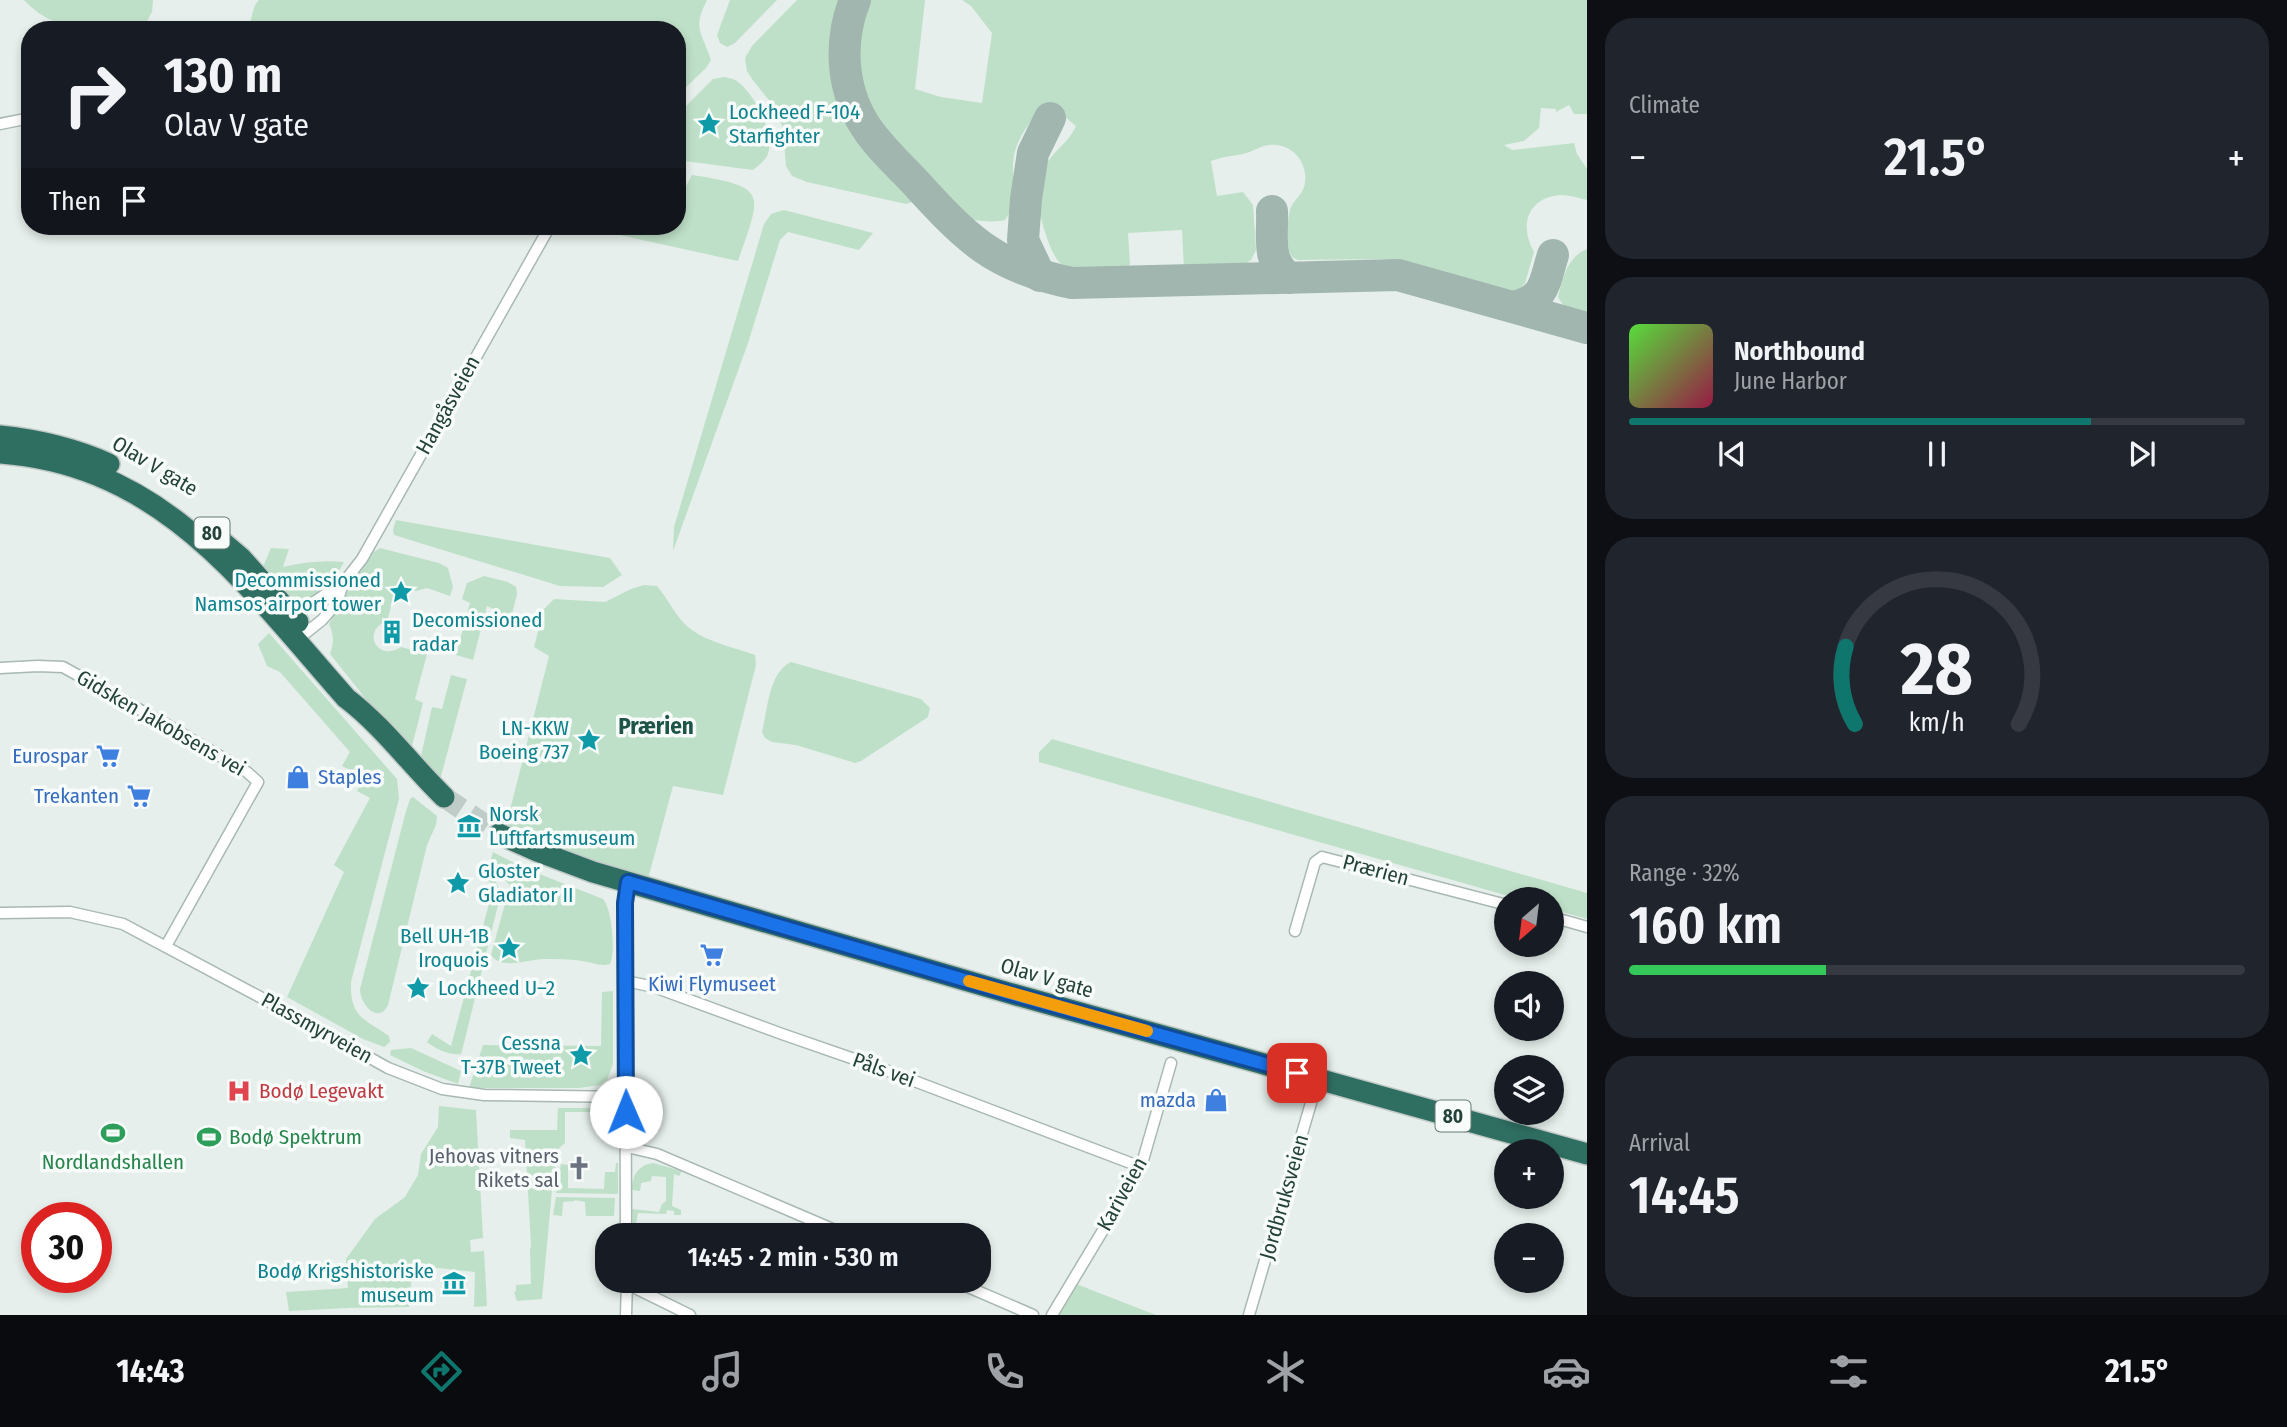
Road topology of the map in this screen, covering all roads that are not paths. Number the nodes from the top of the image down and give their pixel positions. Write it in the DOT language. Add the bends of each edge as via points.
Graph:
graph roads {
  1 [pos="21,120"];
  2 [pos="0,124"];
  3 [pos="545,235"];
  4 [pos="0,436"];
  5 [pos="0,453"];
  6 [pos="344,582"];
  7 [pos="296,627"];
  8 [pos="0,668"];
  9 [pos="444,797"];
  10 [pos="499,834"];
  11 [pos="628,882"];
  12 [pos="1494,902"];
  13 [pos="0,913"];
  14 [pos="17,914"];
  15 [pos="0,918"];
  16 [pos="1564,920"];
  17 [pos="1587,927"];
  18 [pos="1295,931"];
  19 [pos="166,946"];
  20 [pos="626,981"];
  21 [pos="1171,1063"];
  22 [pos="1318,1079"];
  23 [pos="626,1097"];
  24 [pos="627,1147"];
  25 [pos="1587,1154"];
  26 [pos="1141,1167"];
  27 [pos="626,1223"];
  28 [pos="819,1223"];
  29 [pos="627,1293"];
  30 [pos="648,1293"];
  31 [pos="982,1293"];
  32 [pos="626,1315"];
  33 [pos="690,1315"];
  34 [pos="1033,1315"];
  35 [pos="1052,1315"];
  36 [pos="1249,1315"];
  1 -- 2 [label="street"];
  3 -- 6 [label="street, Hangåsveien" via="362,559"];
  4 -- 7 [label="highway, Olav V gate / 80" via="65,447 142,482 218,538 259,577"];
  5 -- 7 [label="highway, Olav V gate / 80" via="92,472 149,501"];
  6 -- 7 [label="street"];
  6 -- 7 [label="street" via="322,620"];
  7 -- 9 [label="highway, Olav V gate / 80" via="355,691 366,713"];
  8 -- 19 [label="street, Gidsken Jakobsens vei" via="62,667 258,782"];
  10 -- 11 [label="highway, Olav V gate / 80"];
  11 -- 20 [label="street"];
  11 -- 22 [label="highway, Olav V gate / 80"];
  12 -- 18 [label="street, Prærien" via="1322,857 1315,862"];
  13 -- 14 [label="street, Plassmyrveien"];
  14 -- 15 [label="street, Plassmyrveien"];
  14 -- 19 [label="street, Plassmyrveien" via="70,912 123,923"];
  16 -- 17 [label="street"];
  19 -- 23 [label="street, Plassmyrveien" via="387,1068 442,1089 484,1095"];
  20 -- 23 [label="street"];
  20 -- 26 [label="street, Påls vei" via="880,1068"];
  21 -- 26 [label="street, Kariveien"];
  22 -- 25 [label="highway, Olav V gate / 80"];
  22 -- 36 [label="street, Jordbruksveien"];
  23 -- 24 [label="street"];
  24 -- 27 [label="street"];
  24 -- 28 [label="street" via="657,1154"];
  26 -- 35 [label="street, Kariveien"];
  29 -- 32 [label="street"];
  30 -- 33 [label="street"];
  31 -- 34 [label="street"];
}
